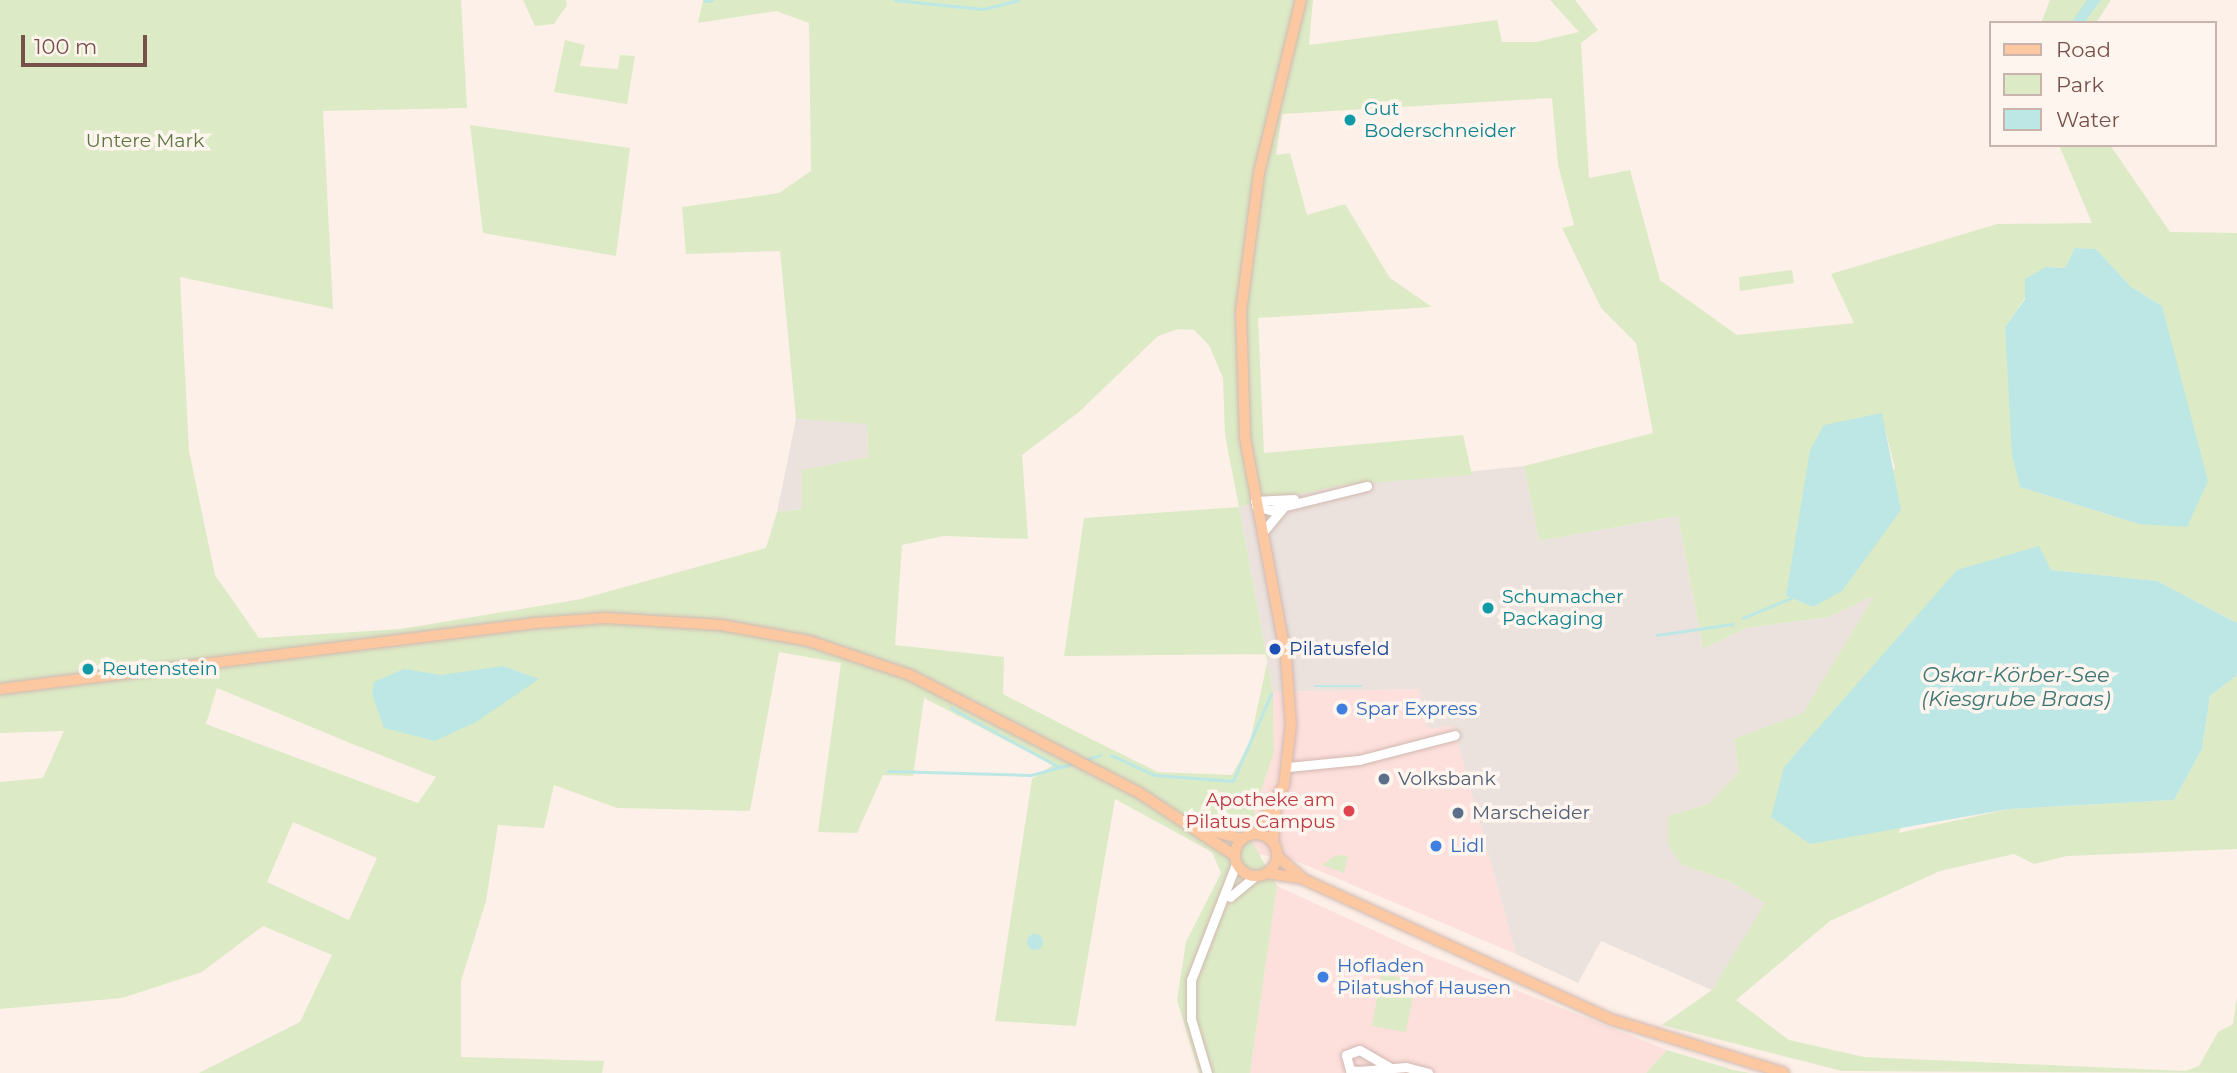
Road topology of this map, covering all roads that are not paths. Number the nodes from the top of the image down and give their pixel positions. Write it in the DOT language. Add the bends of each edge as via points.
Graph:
graph roads {
  1 [pos="1301,0"];
  2 [pos="1367,486"];
  3 [pos="1299,499"];
  4 [pos="1256,504"];
  5 [pos="1286,506"];
  6 [pos="1262,533"];
  7 [pos="0,689"];
  8 [pos="1455,735"];
  9 [pos="1288,767"];
  10 [pos="1277,803"];
  11 [pos="1203,829"];
  12 [pos="1256,834"];
  13 [pos="1242,839"];
  14 [pos="1273,842"];
  15 [pos="1277,856"];
  16 [pos="1235,859"];
  17 [pos="1267,873"];
  18 [pos="1254,877"];
  19 [pos="1304,879"];
  20 [pos="1226,901"];
  21 [pos="1389,1067"];
  22 [pos="1207,1073"];
  23 [pos="1428,1073"];
  24 [pos="1784,1073"];
  1 -- 4 [label="main road" via="1257,186 1241,312 1244,414"];
  2 -- 3 [label="street"];
  3 -- 4 [label="street"];
  3 -- 5 [label="street"];
  4 -- 5 [label="street"];
  4 -- 6 [label="main road"];
  5 -- 6 [label="street"];
  6 -- 9 [label="main road" via="1289,676"];
  7 -- 11 [label="main road" via="536,623 669,620 822,645 910,675 1065,752"];
  8 -- 9 [label="street" via="1359,760"];
  9 -- 10 [label="main road"];
  10 -- 12 [label="main road"];
  10 -- 14 [label="main road"];
  11 -- 13 [label="main road"];
  11 -- 16 [label="main road"];
  12 -- 13 [label="main road"];
  12 -- 14 [label="main road"];
  13 -- 16 [label="main road"];
  14 -- 15 [label="main road"];
  15 -- 17 [label="main road"];
  15 -- 19 [label="main road"];
  16 -- 18 [label="main road"];
  16 -- 20 [label="street"];
  17 -- 18 [label="main road"];
  17 -- 19 [label="main road"];
  18 -- 20 [label="street"];
  19 -- 24 [label="main road" via="1597,1014 1697,1051"];
  20 -- 22 [label="street" via="1198,947 1191,980 1191,1019"];
  21 -- 23 [label="street"];
}
